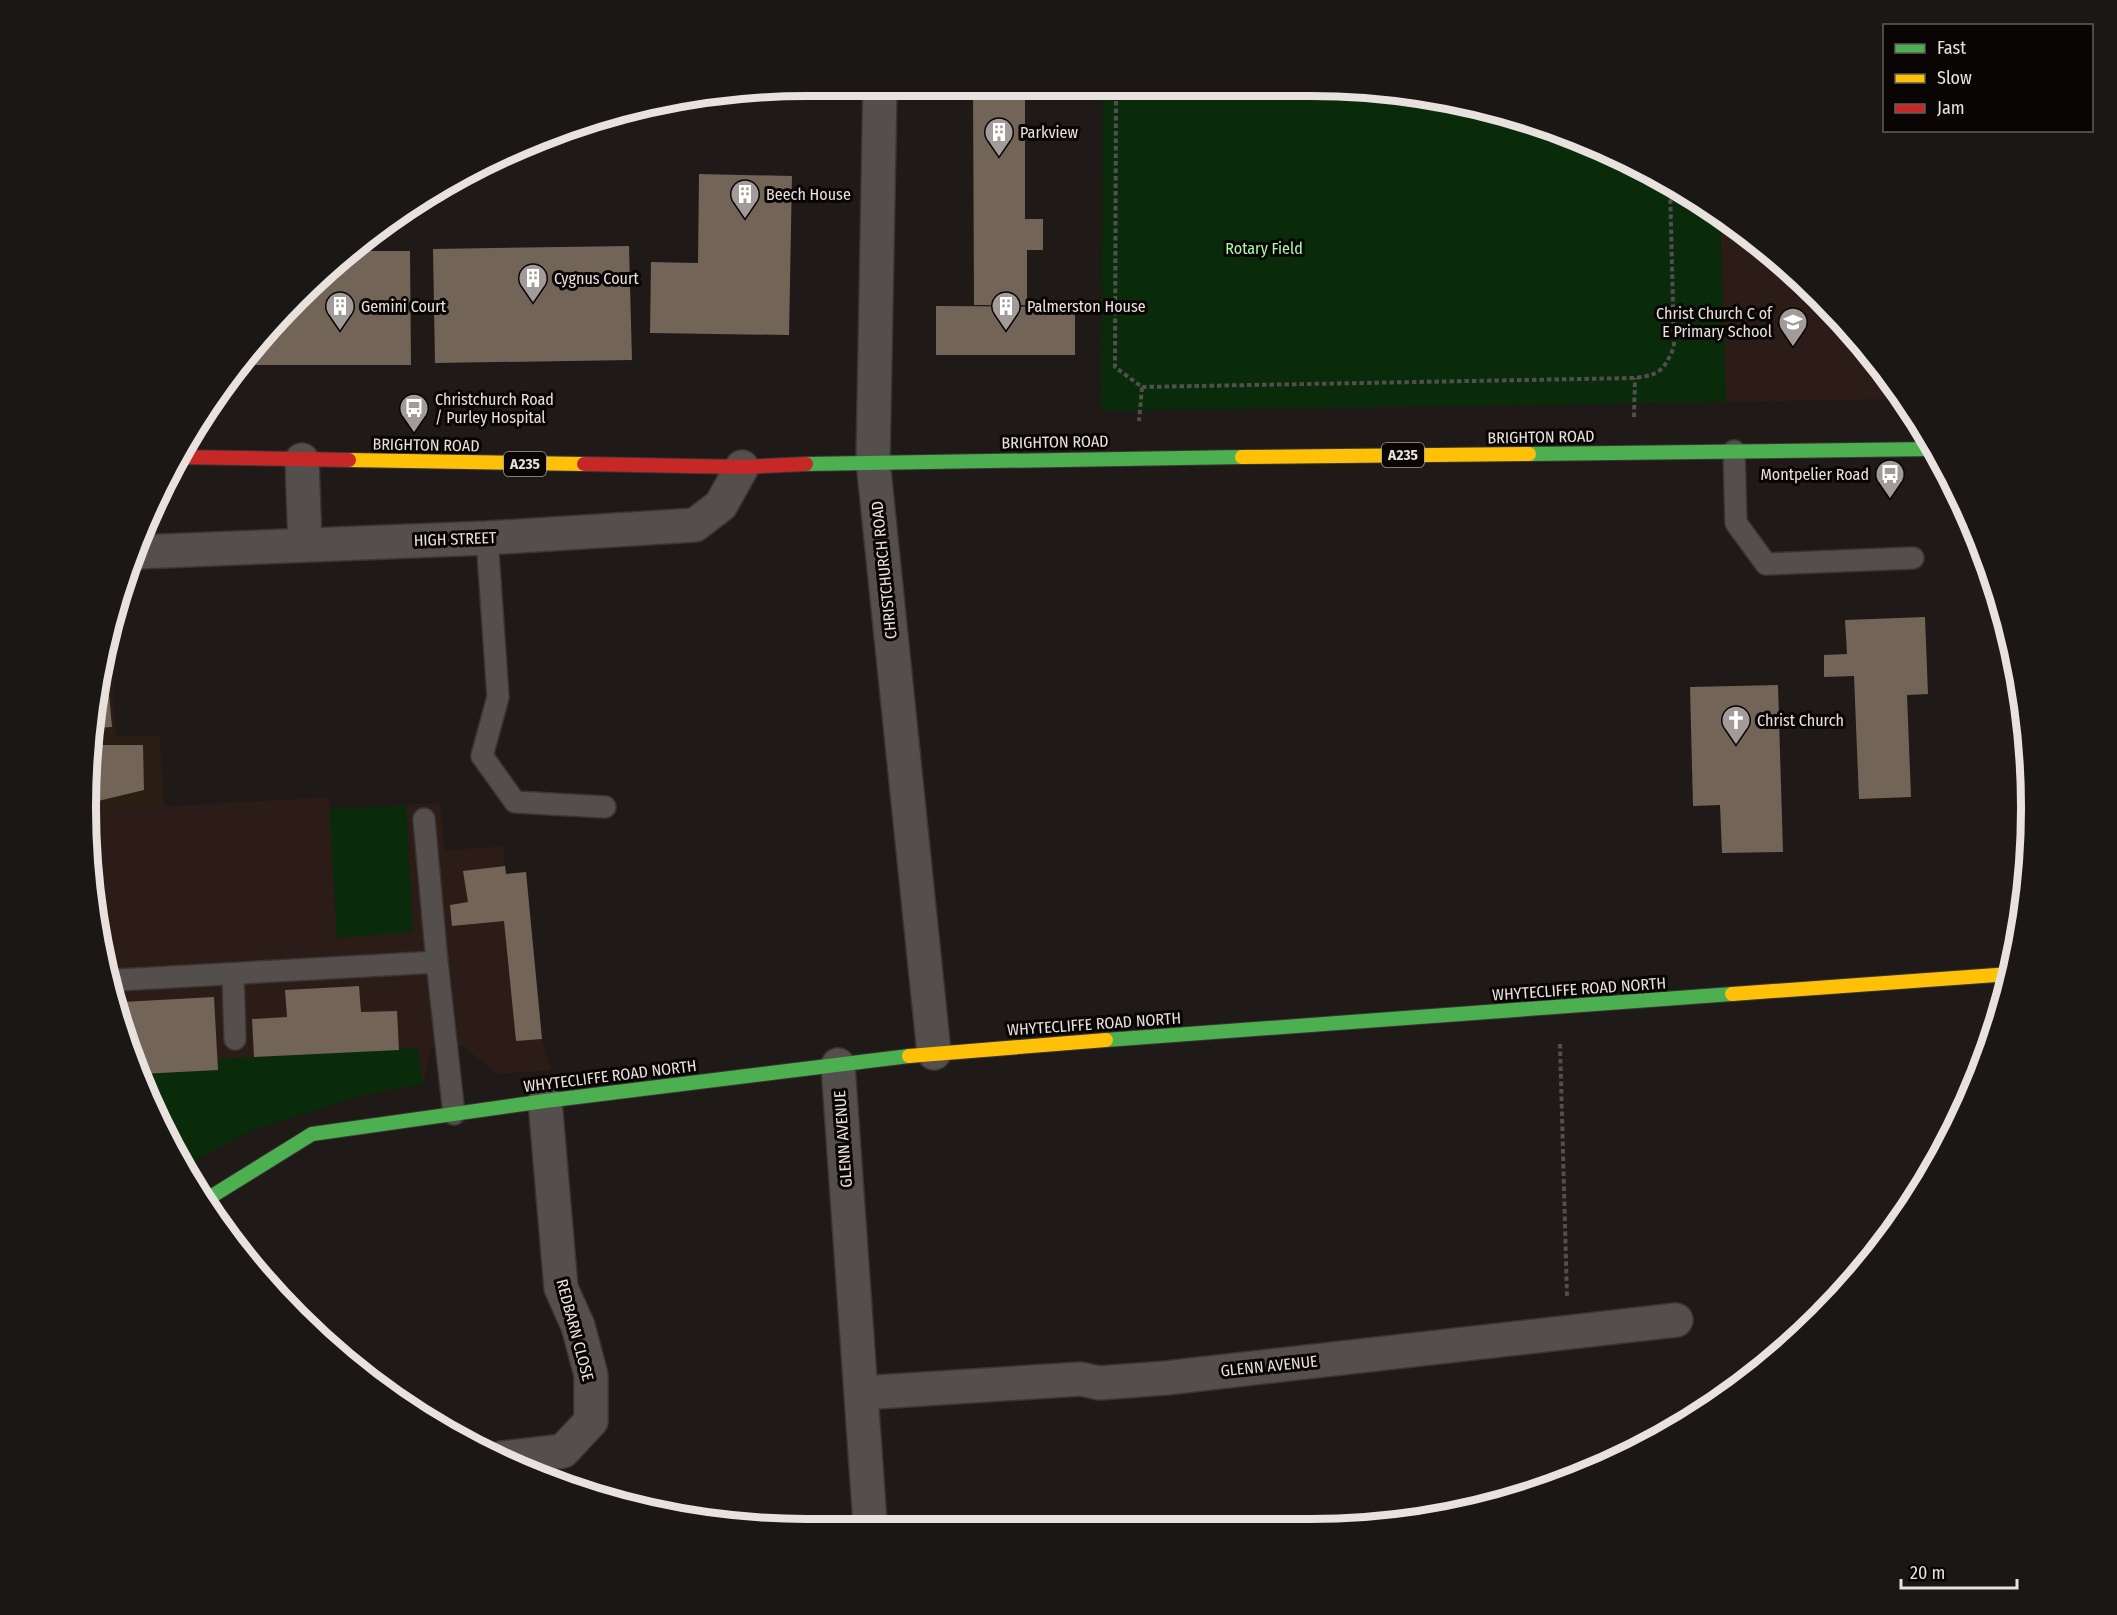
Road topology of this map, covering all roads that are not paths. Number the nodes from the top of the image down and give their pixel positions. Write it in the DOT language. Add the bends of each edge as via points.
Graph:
graph roads {
  1 [pos="880,96"];
  2 [pos="1924,449"];
  3 [pos="1734,451"];
  4 [pos="188,457"];
  5 [pos="302,460"];
  6 [pos="873,461"];
  7 [pos="742,467"];
  8 [pos="487,538"];
  9 [pos="305,544"];
  10 [pos="144,552"];
  11 [pos="1913,558"];
  12 [pos="605,807"];
  13 [pos="424,819"];
  14 [pos="437,962"];
  15 [pos="232,974"];
  16 [pos="2001,975"];
  17 [pos="118,980"];
  18 [pos="235,1039"];
  19 [pos="934,1053"];
  20 [pos="838,1065"];
  21 [pos="545,1101"];
  22 [pos="454,1114"];
  23 [pos="212,1196"];
  24 [pos="1676,1320"];
  25 [pos="861,1393"];
  26 [pos="516,1456"];
  27 [pos="870,1519"];
  1 -- 6 [label="street, CHRISTCHURCH ROAD"];
  2 -- 3 [label="street, BRIGHTON ROAD / A235"];
  3 -- 6 [label="street, BRIGHTON ROAD / A235"];
  3 -- 11 [label="lane" via="1736,523 1766,564"];
  4 -- 5 [label="street, BRIGHTON ROAD / A235"];
  5 -- 7 [label="street, BRIGHTON ROAD / A235"];
  5 -- 9 [label="street"];
  6 -- 7 [label="street, BRIGHTON ROAD / A235"];
  6 -- 19 [label="street, CHRISTCHURCH ROAD"];
  7 -- 8 [label="street, HIGH STREET" via="721,505 695,525"];
  8 -- 9 [label="street, HIGH STREET"];
  8 -- 12 [label="lane" via="498,697 482,756 515,802"];
  9 -- 10 [label="street, HIGH STREET"];
  13 -- 14 [label="lane"];
  14 -- 15 [label="lane"];
  14 -- 22 [label="lane"];
  15 -- 17 [label="lane"];
  15 -- 18 [label="lane"];
  16 -- 19 [label="street, WHYTECLIFFE ROAD NORTH"];
  19 -- 20 [label="street, WHYTECLIFFE ROAD NORTH"];
  20 -- 21 [label="street, WHYTECLIFFE ROAD NORTH"];
  20 -- 25 [label="street, GLENN AVENUE"];
  21 -- 22 [label="street, WHYTECLIFFE ROAD NORTH"];
  21 -- 26 [label="street, REDBARN CLOSE" via="561,1288 578,1326 591,1375 591,1421 563,1451"];
  22 -- 23 [label="street, WHYTECLIFFE ROAD NORTH" via="312,1134"];
  24 -- 25 [label="street, GLENN AVENUE" via="1166,1378 1099,1383 1081,1379"];
  25 -- 27 [label="street, GLENN AVENUE"];
}
